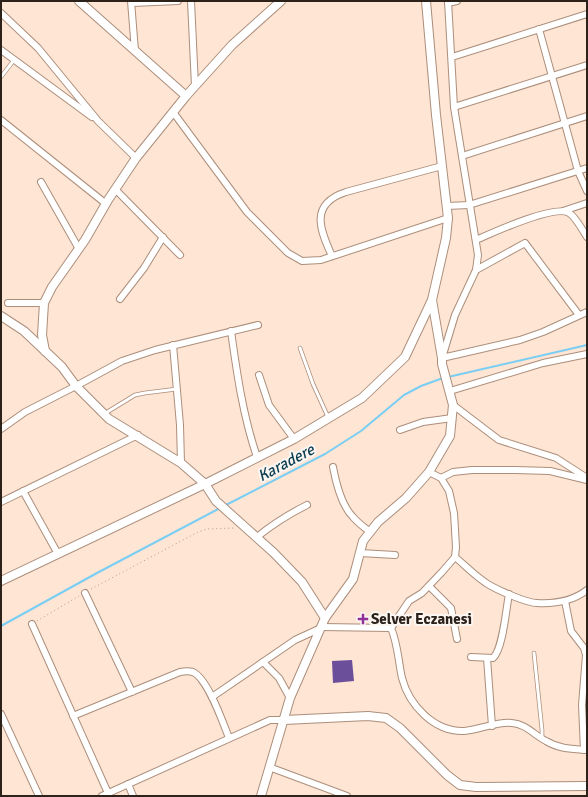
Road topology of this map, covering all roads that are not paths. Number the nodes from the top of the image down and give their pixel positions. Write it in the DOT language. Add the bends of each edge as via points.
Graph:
graph roads {
  1 [pos="79,1"];
  2 [pos="178,1"];
  3 [pos="191,1"];
  4 [pos="281,1"];
  5 [pos="426,1"];
  6 [pos="457,1"];
  7 [pos="132,2"];
  8 [pos="448,2"];
  9 [pos="1,14"];
  10 [pos="587,14"];
  11 [pos="539,29"];
  12 [pos="1,50"];
  13 [pos="135,51"];
  14 [pos="452,57"];
  15 [pos="14,60"];
  16 [pos="587,65"];
  17 [pos="551,76"];
  18 [pos="1,77"];
  19 [pos="195,86"];
  20 [pos="186,96"];
  21 [pos="454,107"];
  22 [pos="173,112"];
  23 [pos="587,116"];
  24 [pos="1,120"];
  25 [pos="98,121"];
  26 [pos="565,123"];
  27 [pos="462,156"];
  28 [pos="136,158"];
  29 [pos="442,166"];
  30 [pos="587,168"];
  31 [pos="578,171"];
  32 [pos="41,182"];
  33 [pos="115,189"];
  34 [pos="587,191"];
  35 [pos="105,203"];
  36 [pos="587,203"];
  37 [pos="469,205"];
  38 [pos="447,206"];
  39 [pos="563,211"];
  40 [pos="448,218"];
  41 [pos="163,237"];
  42 [pos="587,238"];
  43 [pos="476,240"];
  44 [pos="79,250"];
  45 [pos="180,255"];
  46 [pos="332,256"];
  47 [pos="476,270"];
  48 [pos="120,299"];
  49 [pos="432,300"];
  50 [pos="8,303"];
  51 [pos="44,303"];
  52 [pos="587,312"];
  53 [pos="579,315"];
  54 [pos="1,316"];
  55 [pos="258,325"];
  56 [pos="231,331"];
  57 [pos="173,345"];
  58 [pos="300,348"];
  59 [pos="44,351"];
  60 [pos="587,354"];
  61 [pos="442,361"];
  62 [pos="259,375"];
  63 [pos="76,386"];
  64 [pos="449,388"];
  65 [pos="177,389"];
  66 [pos="453,405"];
  67 [pos="104,414"];
  68 [pos="328,418"];
  69 [pos="452,418"];
  70 [pos="1,429"];
  71 [pos="400,430"];
  72 [pos="138,435"];
  73 [pos="294,438"];
  74 [pos="257,457"];
  75 [pos="181,463"];
  76 [pos="333,467"];
  77 [pos="429,472"];
  78 [pos="441,478"];
  79 [pos="587,479"];
  80 [pos="205,484"];
  81 [pos="23,491"];
  82 [pos="1,502"];
  83 [pos="307,505"];
  84 [pos="370,532"];
  85 [pos="257,537"];
  86 [pos="360,553"];
  87 [pos="58,554"];
  88 [pos="395,556"];
  89 [pos="455,557"];
  90 [pos="1,581"];
  91 [pos="429,586"];
  92 [pos="587,590"];
  93 [pos="85,593"];
  94 [pos="509,594"];
  95 [pos="565,601"];
  96 [pos="325,618"];
  97 [pos="32,624"];
  98 [pos="321,627"];
  99 [pos="391,628"];
  100 [pos="457,639"];
  101 [pos="534,653"];
  102 [pos="471,657"];
  103 [pos="487,658"];
  104 [pos="263,662"];
  105 [pos="132,692"];
  106 [pos="212,698"];
  107 [pos="290,698"];
  108 [pos="1,714"];
  109 [pos="73,716"];
  110 [pos="284,720"];
  111 [pos="492,726"];
  112 [pos="229,738"];
  113 [pos="542,739"];
  114 [pos="586,750"];
  115 [pos="269,767"];
  116 [pos="128,784"];
  117 [pos="587,786"];
  118 [pos="108,793"];
  119 [pos="39,796"];
  120 [pos="102,796"];
  121 [pos="133,796"];
  122 [pos="261,796"];
  123 [pos="347,796"];
  1 -- 13 [label="street"];
  2 -- 7 [label="street"];
  3 -- 19 [label="street"];
  4 -- 19 [label="street" via="232,46"];
  5 -- 29 [label="street"];
  6 -- 8 [label="street"];
  7 -- 13 [label="street"];
  8 -- 14 [label="street"];
  9 -- 25 [label="street" via="38,48"];
  10 -- 11 [label="street"];
  11 -- 14 [label="street"];
  11 -- 17 [label="street"];
  12 -- 15 [label="street"];
  13 -- 20 [label="street"];
  14 -- 21 [label="street"];
  15 -- 18 [label="lane"];
  15 -- 25 [label="street"];
  16 -- 17 [label="street"];
  17 -- 21 [label="street"];
  17 -- 26 [label="street"];
  19 -- 20 [label="street"];
  20 -- 22 [label="street"];
  21 -- 27 [label="street"];
  22 -- 28 [label="street"];
  22 -- 46 [label="street" via="247,212 288,253 302,261 321,260"];
  23 -- 26 [label="street"];
  24 -- 35 [label="street"];
  25 -- 28 [label="street"];
  26 -- 27 [label="street"];
  26 -- 31 [label="street"];
  27 -- 37 [label="street"];
  28 -- 33 [label="street"];
  29 -- 38 [label="street"];
  29 -- 46 [label="street" via="340,194 328,200 321,214 320,224"];
  30 -- 31 [label="street"];
  31 -- 34 [label="street"];
  31 -- 37 [label="street"];
  32 -- 44 [label="street"];
  33 -- 35 [label="street"];
  33 -- 41 [label="street"];
  35 -- 44 [label="street"];
  36 -- 39 [label="street"];
  37 -- 38 [label="street"];
  37 -- 43 [label="street"];
  38 -- 40 [label="street"];
  39 -- 42 [label="street" via="570,213"];
  39 -- 43 [label="street" via="534,217"];
  40 -- 46 [label="street"];
  40 -- 49 [label="street"];
  41 -- 45 [label="street"];
  41 -- 48 [label="street" via="144,268"];
  43 -- 47 [label="street"];
  44 -- 51 [label="street" via="52,287"];
  47 -- 53 [label="street" via="525,243"];
  47 -- 61 [label="street" via="455,315"];
  49 -- 61 [label="street"];
  49 -- 68 [label="street" via="405,357 362,398"];
  50 -- 51 [label="street"];
  51 -- 59 [label="street"];
  52 -- 53 [label="street"];
  53 -- 61 [label="street" via="520,340"];
  54 -- 59 [label="street" via="24,331"];
  55 -- 56 [label="street"];
  56 -- 57 [label="street"];
  56 -- 74 [label="street" via="240,394"];
  57 -- 63 [label="street" via="122,361"];
  57 -- 65 [label="street"];
  58 -- 68 [label="lane"];
  59 -- 63 [label="street" via="62,367"];
  60 -- 64 [label="street"];
  61 -- 64 [label="street"];
  62 -- 73 [label="street" via="269,405"];
  63 -- 67 [label="street"];
  63 -- 70 [label="street" via="25,412"];
  64 -- 66 [label="street"];
  65 -- 67 [label="lane" via="136,396"];
  65 -- 75 [label="street"];
  66 -- 69 [label="street"];
  66 -- 79 [label="street" via="499,440 556,458"];
  67 -- 72 [label="street"];
  68 -- 73 [label="street"];
  69 -- 71 [label="street" via="422,422"];
  69 -- 77 [label="street" via="450,436"];
  72 -- 75 [label="street"];
  72 -- 81 [label="street"];
  73 -- 74 [label="street"];
  74 -- 80 [label="street"];
  75 -- 80 [label="street"];
  76 -- 84 [label="street" via="344,503 352,517"];
  77 -- 78 [label="street"];
  77 -- 84 [label="street"];
  78 -- 79 [label="street" via="453,472 515,470 550,471"];
  78 -- 89 [label="street" via="449,491 454,513"];
  80 -- 85 [label="street" via="216,501"];
  80 -- 87 [label="street"];
  81 -- 82 [label="street"];
  81 -- 87 [label="street"];
  83 -- 85 [label="street" via="271,525"];
  84 -- 86 [label="street" via="363,540"];
  85 -- 96 [label="street" via="302,582"];
  86 -- 88 [label="street"];
  86 -- 96 [label="street" via="353,579"];
  87 -- 90 [label="street"];
  89 -- 91 [label="street"];
  89 -- 94 [label="street" via="490,586"];
  91 -- 99 [label="street" via="409,601"];
  91 -- 100 [label="street" via="451,608"];
  92 -- 95 [label="street"];
  93 -- 105 [label="street"];
  94 -- 95 [label="street" via="536,604"];
  94 -- 103 [label="street" via="500,644 495,656"];
  95 -- 114 [label="street" via="571,631 584,648 586,655 582,705"];
  96 -- 98 [label="street"];
  97 -- 109 [label="street"];
  98 -- 99 [label="street"];
  98 -- 104 [label="street" via="295,640"];
  98 -- 107 [label="street"];
  99 -- 111 [label="street" via="398,646 402,678 412,700 425,716 442,726 457,730"];
  101 -- 113 [label="lane"];
  102 -- 103 [label="street"];
  103 -- 111 [label="street"];
  104 -- 106 [label="street"];
  104 -- 107 [label="street" via="279,678"];
  105 -- 106 [label="street" via="188,671 195,673"];
  105 -- 109 [label="street"];
  106 -- 112 [label="street"];
  107 -- 110 [label="street"];
  108 -- 119 [label="street"];
  109 -- 118 [label="street"];
  110 -- 112 [label="street" via="270,720"];
  110 -- 115 [label="street"];
  110 -- 117 [label="street" via="368,716 386,718 460,785"];
  111 -- 113 [label="street" via="504,723 517,724 528,728"];
  112 -- 116 [label="street"];
  113 -- 114 [label="street" via="565,749"];
  115 -- 122 [label="street"];
  115 -- 123 [label="street"];
  116 -- 118 [label="street"];
  116 -- 121 [label="street"];
  118 -- 120 [label="street"];
}
